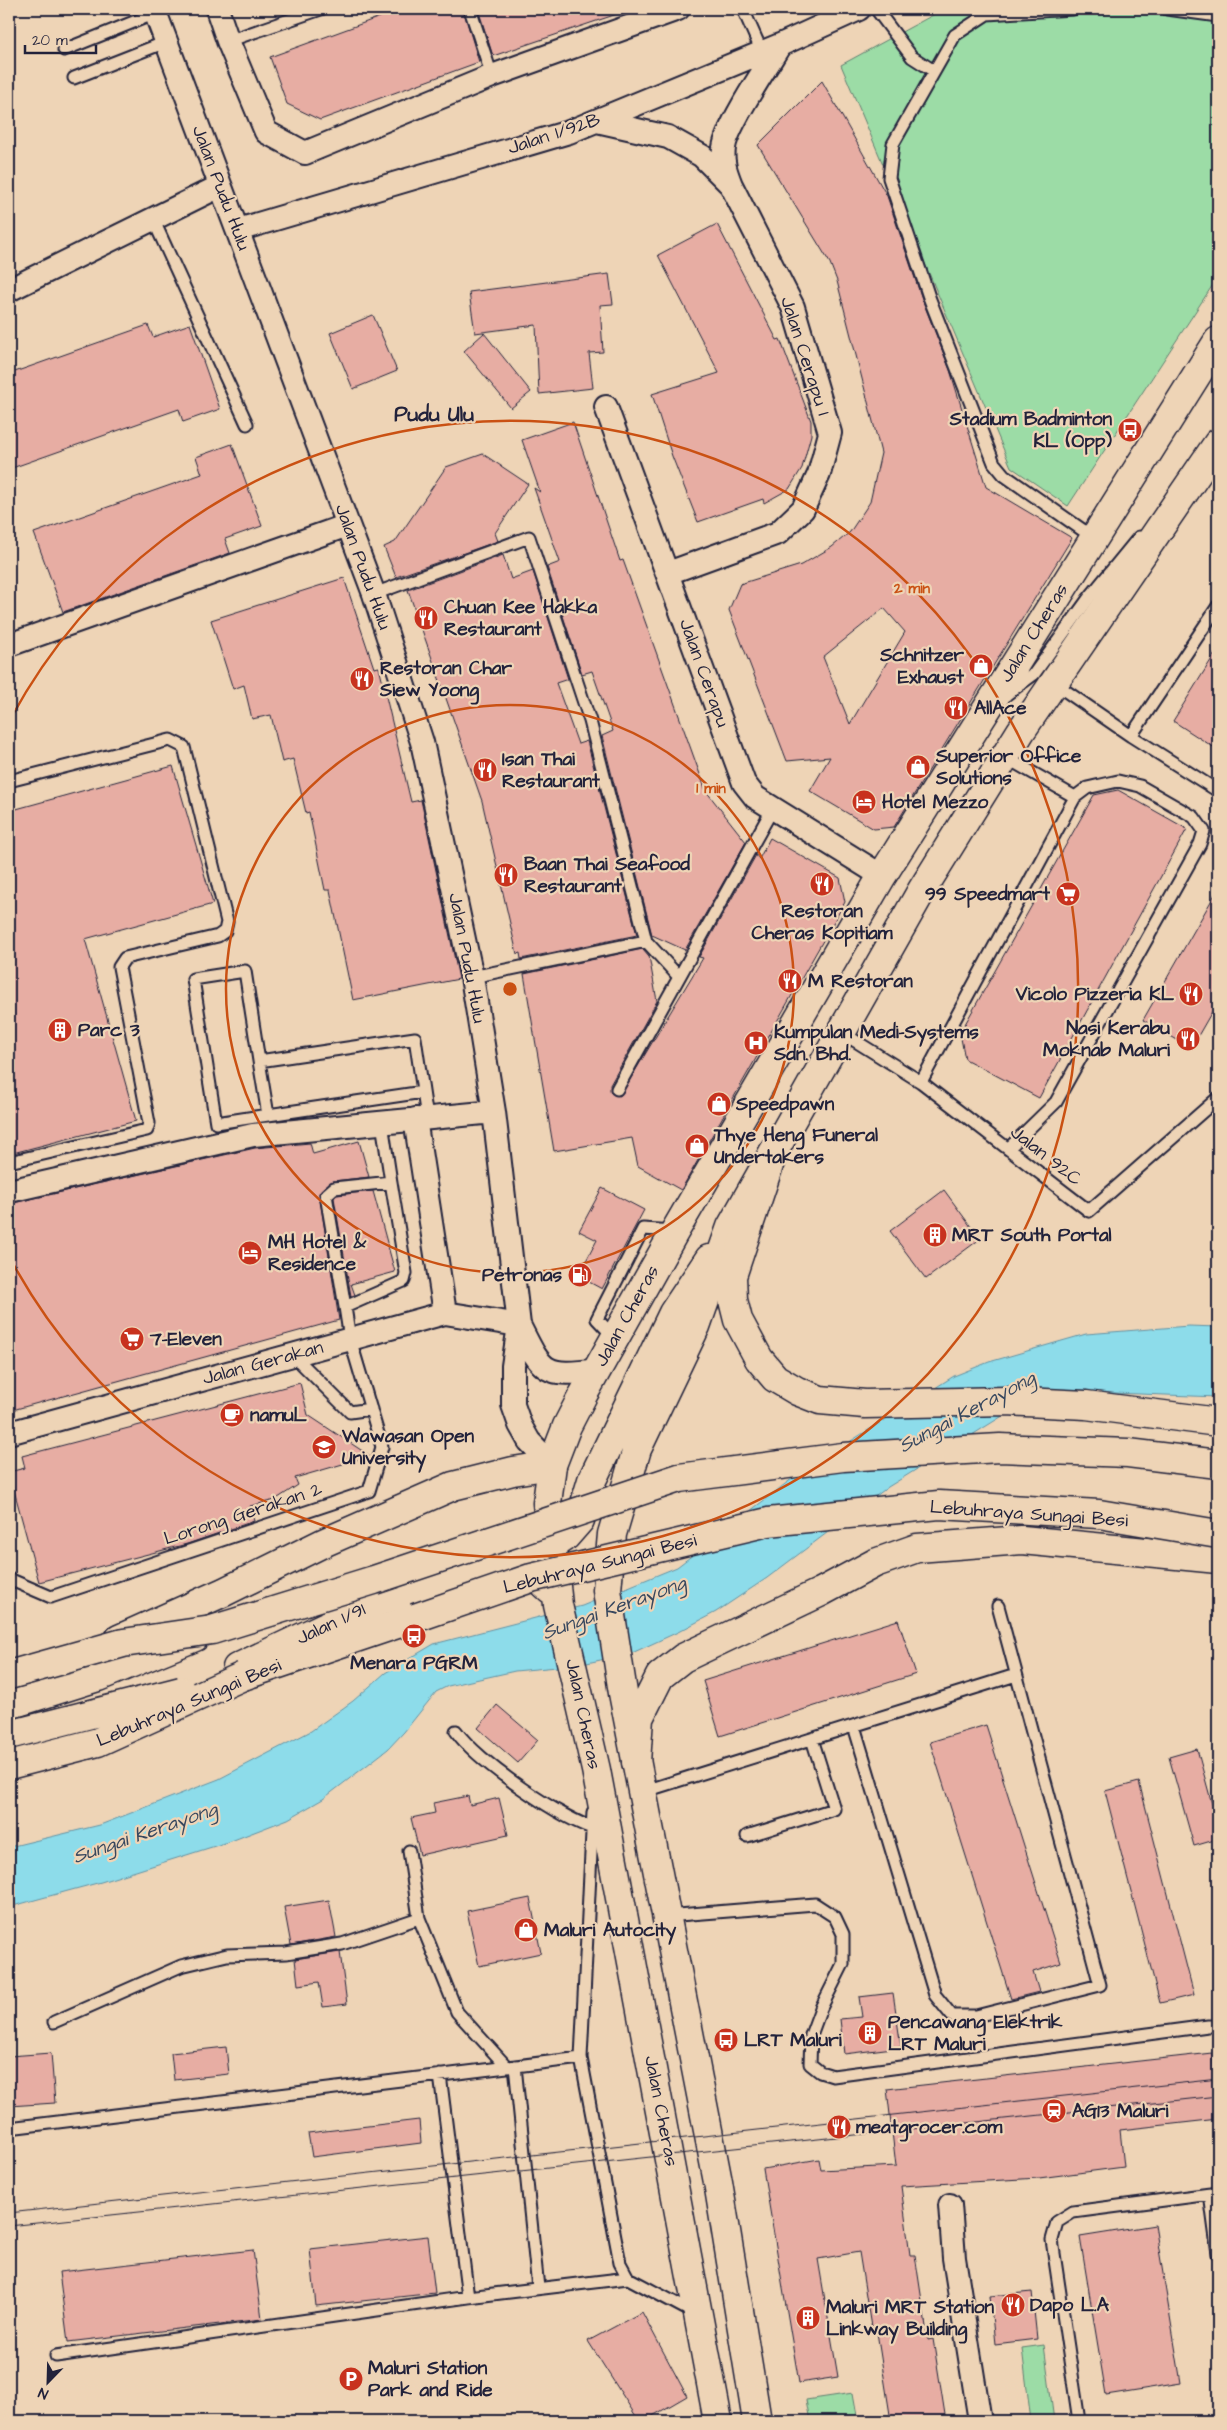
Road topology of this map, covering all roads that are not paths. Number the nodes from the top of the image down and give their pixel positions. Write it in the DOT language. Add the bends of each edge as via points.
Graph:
graph roads {
  1 [pos="217,9"];
  2 [pos="321,9"];
  3 [pos="470,9"];
  4 [pos="678,9"];
  5 [pos="743,9"];
  6 [pos="858,9"];
  7 [pos="876,9"];
  8 [pos="1072,9"];
  9 [pos="1167,9"];
  10 [pos="155,11"];
  11 [pos="1218,16"];
  12 [pos="228,41"];
  13 [pos="166,42"];
  14 [pos="771,49"];
  15 [pos="64,50"];
  16 [pos="934,71"];
  17 [pos="492,76"];
  18 [pos="74,78"];
  19 [pos="596,121"];
  20 [pos="220,186"];
  21 [pos="731,186"];
  22 [pos="153,219"];
  23 [pos="238,230"];
  24 [pos="9,290"];
  25 [pos="1214,352"];
  26 [pos="606,407"];
  27 [pos="246,424"];
  28 [pos="1218,438"];
  29 [pos="1218,443"];
  30 [pos="348,525"];
  31 [pos="1094,538"];
  32 [pos="668,573"];
  33 [pos="374,594"];
  34 [pos="1089,598"];
  35 [pos="1218,606"];
  36 [pos="9,644"];
  37 [pos="1054,683"];
  38 [pos="986,711"];
  39 [pos="1021,731"];
  40 [pos="1131,736"];
  41 [pos="1005,757"];
  42 [pos="9,782"];
  43 [pos="1218,791"];
  44 [pos="1075,797"];
  45 [pos="773,808"];
  46 [pos="882,876"];
  47 [pos="646,941"];
  48 [pos="472,977"];
  49 [pos="679,977"];
  50 [pos="842,1032"];
  51 [pos="259,1061"];
  52 [pos="921,1082"];
  53 [pos="617,1089"];
  54 [pos="423,1092"];
  55 [pos="1218,1098"];
  56 [pos="494,1112"];
  57 [pos="268,1116"];
  58 [pos="421,1119"];
  59 [pos="382,1122"];
  60 [pos="1008,1149"];
  61 [pos="773,1153"];
  62 [pos="9,1162"];
  63 [pos="391,1182"];
  64 [pos="9,1191"];
  65 [pos="731,1226"];
  66 [pos="345,1307"];
  67 [pos="445,1313"];
  68 [pos="518,1325"];
  69 [pos="350,1339"];
  70 [pos="293,1355"];
  71 [pos="597,1370"];
  72 [pos="371,1409"];
  73 [pos="1218,1422"];
  74 [pos="9,1433"];
  75 [pos="1218,1464"];
  76 [pos="552,1465"];
  77 [pos="592,1480"];
  78 [pos="620,1502"];
  79 [pos="1218,1534"];
  80 [pos="552,1544"];
  81 [pos="1218,1559"];
  82 [pos="505,1560"];
  83 [pos="9,1580"];
  84 [pos="558,1600"];
  85 [pos="998,1606"];
  86 [pos="212,1630"];
  87 [pos="9,1675"];
  88 [pos="1016,1675"];
  89 [pos="243,1676"];
  90 [pos="9,1682"];
  91 [pos="9,1705"];
  92 [pos="854,1726"];
  93 [pos="456,1732"];
  94 [pos="9,1735"];
  95 [pos="812,1739"];
  96 [pos="9,1748"];
  97 [pos="636,1762"];
  98 [pos="16,1767"];
  99 [pos="642,1792"];
  100 [pos="600,1830"];
  101 [pos="747,1836"];
  102 [pos="409,1851"];
  103 [pos="666,1916"];
  104 [pos="419,1918"];
  105 [pos="54,2022"];
  106 [pos="1218,2026"];
  107 [pos="581,2058"];
  108 [pos="511,2067"];
  109 [pos="440,2075"];
  110 [pos="9,2128"];
  111 [pos="1214,2194"];
  112 [pos="950,2206"];
  113 [pos="1218,2254"];
  114 [pos="628,2278"];
  115 [pos="538,2288"];
  116 [pos="468,2297"];
  117 [pos="700,2316"];
  118 [pos="56,2356"];
  119 [pos="715,2417"];
  120 [pos="757,2421"];
  121 [pos="980,2421"];
  122 [pos="1079,2421"];
  1 -- 12 [label="street"];
  2 -- 12 [label="lane"];
  3 -- 17 [label="lane"];
  4 -- 17 [label="street"];
  5 -- 14 [label="lane"];
  6 -- 14 [label="street, Jalan 1/92B"];
  7 -- 16 [label="lane" via="912,57"];
  8 -- 16 [label="lane" via="986,14 955,35"];
  9 -- 11 [label="lane"];
  10 -- 13 [label="street, Jalan Pudu Hulu"];
  10 -- 15 [label="lane"];
  12 -- 17 [label="street" via="266,132 305,153"];
  13 -- 18 [label="lane"];
  13 -- 20 [label="street, Jalan Pudu Hulu"];
  14 -- 19 [label="street, Jalan 1/92B"];
  14 -- 21 [label="street, Jalan Cerapu 1" via="724,146 723,165"];
  16 -- 31 [label="lane" via="893,144 889,178 929,297 994,462 1004,475"];
  19 -- 21 [label="street" via="668,137 702,156"];
  19 -- 23 [label="street, Jalan 1/92B" via="569,132"];
  20 -- 22 [label="street"];
  20 -- 23 [label="street, Jalan Pudu Hulu"];
  21 -- 32 [label="street, Jalan Cerapu 1" via="793,307 830,433 820,474 803,509 778,533"];
  22 -- 24 [label="street"];
  22 -- 27 [label="lane"];
  23 -- 30 [label="street, Jalan Pudu Hulu"];
  25 -- 31 [label="main road, Jalan Cheras"];
  26 -- 32 [label="street, Jalan Cerapu"];
  28 -- 34 [label="lane"];
  29 -- 37 [label="main road"];
  30 -- 33 [label="street, Jalan Pudu Hulu"];
  30 -- 36 [label="street"];
  31 -- 38 [label="main road, Jalan Cheras"];
  32 -- 45 [label="street, Jalan Cerapu" via="744,783 755,796"];
  33 -- 47 [label="lane" via="530,537 590,721"];
  33 -- 48 [label="street, Jalan Pudu Hulu" via="422,742"];
  34 -- 38 [label="lane" via="1034,674"];
  34 -- 39 [label="lane"];
  35 -- 40 [label="lane"];
  37 -- 39 [label="main road"];
  37 -- 40 [label="lane"];
  38 -- 46 [label="main road, Jalan Cheras"];
  39 -- 41 [label="main road"];
  40 -- 43 [label="lane"];
  41 -- 44 [label="lane"];
  41 -- 50 [label="main road" via="922,890"];
  42 -- 62 [label="lane" via="170,740 184,747 227,922 225,931 218,936 125,958 119,967 149,1123 147,1130"];
  44 -- 52 [label="lane"];
  44 -- 60 [label="lane" via="1087,788 1118,780 1140,786 1194,817 1204,831 1200,844 1056,1102"];
  45 -- 46 [label="street, Jalan Cerapu"];
  45 -- 49 [label="lane"];
  46 -- 71 [label="main road, Jalan Cheras" via="674,1231"];
  47 -- 48 [label="lane"];
  47 -- 49 [label="lane"];
  48 -- 56 [label="street, Jalan Pudu Hulu"];
  49 -- 53 [label="lane"];
  50 -- 52 [label="lane, Jalan 92C"];
  50 -- 61 [label="main road"];
  51 -- 54 [label="lane" via="414,1038"];
  51 -- 57 [label="lane"];
  51 -- 57 [label="lane" via="245,971 194,979 216,1123"];
  52 -- 60 [label="lane, Jalan 92C"];
  54 -- 57 [label="lane"];
  54 -- 58 [label="lane"];
  55 -- 60 [label="lane, Jalan 92C" via="1088,1211"];
  56 -- 58 [label="street"];
  56 -- 68 [label="street, Jalan Pudu Hulu"];
  58 -- 59 [label="street"];
  58 -- 67 [label="street"];
  59 -- 63 [label="lane"];
  59 -- 64 [label="street" via="253,1135"];
  61 -- 65 [label="main road"];
  61 -- 73 [label="main road" via="732,1276 732,1300 748,1341 775,1378 820,1400 865,1404 1007,1401 1086,1405"];
  63 -- 66 [label="lane" via="406,1273 404,1282"];
  63 -- 66 [label="lane, Lorong Gerakan 2" via="334,1188 326,1195"];
  65 -- 77 [label="main road, Jalan 1/91" via="673,1313"];
  65 -- 78 [label="main road" via="696,1326 638,1449"];
  66 -- 69 [label="lane, Lorong Gerakan 2"];
  67 -- 68 [label="street, Jalan Gerakan"];
  67 -- 69 [label="street, Jalan Gerakan"];
  68 -- 71 [label="street, Jalan Pudu Hulu" via="538,1362 553,1372 569,1374"];
  68 -- 76 [label="street, Jalan Pudu Hulu" via="513,1405 529,1441"];
  69 -- 70 [label="street, Jalan Gerakan"];
  69 -- 72 [label="lane, Lorong Gerakan 2"];
  70 -- 72 [label="lane" via="350,1412"];
  70 -- 74 [label="street, Jalan Gerakan"];
  71 -- 76 [label="main road, Jalan Cheras" via="567,1426"];
  72 -- 83 [label="lane, Lorong Gerakan 2" via="382,1447 369,1491 51,1597"];
  75 -- 86 [label="main road, bridge" via="1128,1453 1000,1448 843,1457 679,1478 374,1580"];
  76 -- 77 [label="main road"];
  76 -- 80 [label="main road, Jalan Cheras" via="547,1503"];
  76 -- 90 [label="main road" via="453,1486 323,1543 147,1628"];
  77 -- 78 [label="main road"];
  77 -- 80 [label="main road, Jalan 1/91" via="580,1520 566,1536"];
  78 -- 97 [label="main road" via="612,1534 607,1590"];
  79 -- 89 [label="main road, Lebuhraya Sungai Besi, bridge" via="1099,1514 939,1505 768,1522 531,1578"];
  80 -- 82 [label="main road, Jalan 1/91"];
  80 -- 84 [label="main road, Jalan Cheras"];
  81 -- 97 [label="main road" via="1022,1540 917,1548 875,1563 683,1658 660,1676 639,1718"];
  82 -- 84 [label="main road" via="533,1574"];
  82 -- 98 [label="main road, Jalan 1/91" via="377,1602"];
  84 -- 100 [label="main road, Jalan Cheras" via="596,1770"];
  85 -- 88 [label="lane"];
  86 -- 87 [label="main road, bridge" via="124,1643"];
  86 -- 91 [label="main road, bridge" via="98,1677"];
  88 -- 92 [label="lane"];
  88 -- 92 [label="lane" via="1100,1985 976,2016 952,2016 934,1995"];
  89 -- 94 [label="main road, bridge"];
  89 -- 98 [label="main road, Lebuhraya Sungai Besi, bridge" via="98,1742"];
  92 -- 95 [label="lane"];
  93 -- 100 [label="lane" via="487,1763 541,1801"];
  95 -- 99 [label="lane"];
  95 -- 101 [label="lane" via="834,1809"];
  96 -- 98 [label="main road"];
  97 -- 99 [label="main road"];
  99 -- 103 [label="main road"];
  100 -- 107 [label="lane"];
  100 -- 117 [label="main road, Jalan Cheras"];
  102 -- 104 [label="lane"];
  103 -- 106 [label="lane" via="815,1904 835,1917 843,1934 843,1964 811,2035 810,2064 833,2076"];
  103 -- 120 [label="main road" via="718,2182"];
  104 -- 105 [label="lane" via="342,1944 286,1953 227,1955 181,1966"];
  104 -- 108 [label="lane" via="457,2012"];
  107 -- 108 [label="lane"];
  107 -- 114 [label="lane" via="620,2263"];
  108 -- 109 [label="lane"];
  108 -- 115 [label="lane"];
  109 -- 110 [label="lane"];
  109 -- 116 [label="lane"];
  111 -- 113 [label="lane"];
  111 -- 122 [label="lane" via="1074,2212 1057,2222 1052,2240"];
  112 -- 121 [label="street" via="954,2258"];
  114 -- 115 [label="lane"];
  114 -- 117 [label="lane"];
  115 -- 116 [label="lane"];
  116 -- 118 [label="lane"];
  117 -- 119 [label="main road, Jalan Cheras"];
}
